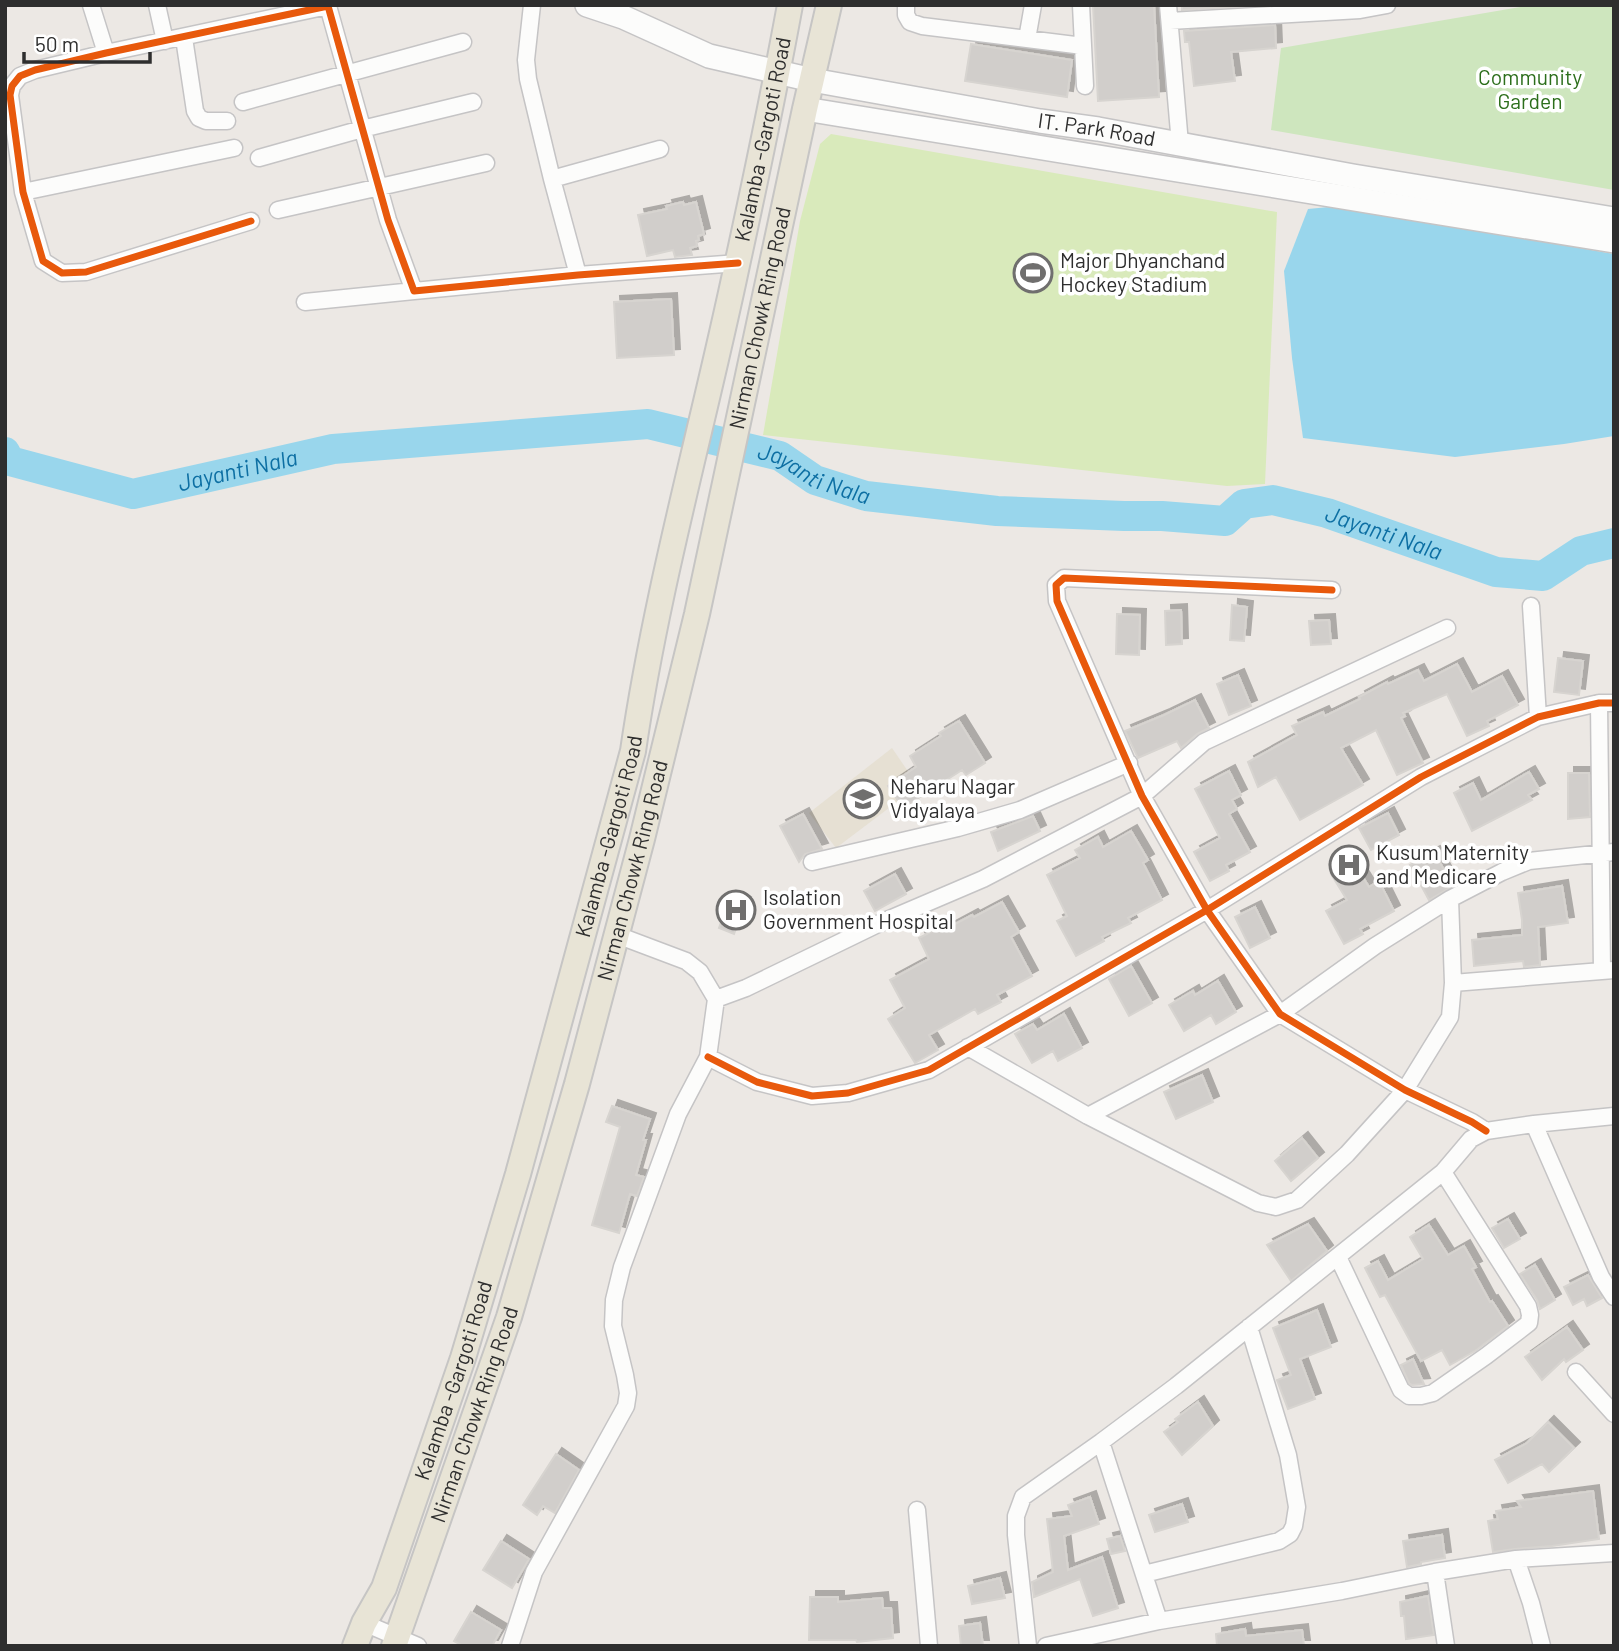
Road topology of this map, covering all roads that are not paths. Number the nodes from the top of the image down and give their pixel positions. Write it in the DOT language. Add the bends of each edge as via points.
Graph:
graph roads {
  1 [pos="91,5"];
  2 [pos="158,5"];
  3 [pos="532,5"];
  4 [pos="587,5"];
  5 [pos="790,5"];
  6 [pos="829,5"];
  7 [pos="906,5"];
  8 [pos="1033,5"];
  9 [pos="1081,5"];
  10 [pos="1387,5"];
  11 [pos="328,6"];
  12 [pos="1359,8"];
  13 [pos="1302,9"];
  14 [pos="1169,13"];
  15 [pos="184,38"];
  16 [pos="1027,39"];
  17 [pos="165,41"];
  18 [pos="463,42"];
  19 [pos="1083,46"];
  20 [pos="106,53"];
  21 [pos="778,71"];
  22 [pos="345,73"];
  23 [pos="812,80"];
  24 [pos="1086,86"];
  25 [pos="243,102"];
  26 [pos="473,102"];
  27 [pos="805,109"];
  28 [pos="227,121"];
  29 [pos="362,129"];
  30 [pos="1180,144"];
  31 [pos="233,148"];
  32 [pos="660,149"];
  33 [pos="259,158"];
  34 [pos="486,163"];
  35 [pos="551,179"];
  36 [pos="379,186"];
  37 [pos="23,192"];
  38 [pos="278,210"];
  39 [pos="1614,219"];
  40 [pos="251,221"];
  41 [pos="1614,241"];
  42 [pos="738,263"];
  43 [pos="578,275"];
  44 [pos="414,291"];
  45 [pos="304,302"];
  46 [pos="1332,590"];
  47 [pos="1531,606"];
  48 [pos="1447,628"];
  49 [pos="1606,703"];
  50 [pos="1538,717"];
  51 [pos="1129,763"];
  52 [pos="1142,796"];
  53 [pos="1607,853"];
  54 [pos="812,862"];
  55 [pos="1450,899"];
  56 [pos="1207,910"];
  57 [pos="617,935"];
  58 [pos="1608,970"];
  59 [pos="1453,983"];
  60 [pos="716,999"];
  61 [pos="1280,1014"];
  62 [pos="968,1048"];
  63 [pos="708,1057"];
  64 [pos="1405,1090"];
  65 [pos="1088,1116"];
  66 [pos="1614,1116"];
  67 [pos="1534,1124"];
  68 [pos="1486,1131"];
  69 [pos="1443,1172"];
  70 [pos="1338,1257"];
  71 [pos="1614,1297"];
  72 [pos="1249,1327"];
  73 [pos="1576,1372"];
  74 [pos="1614,1413"];
  75 [pos="1101,1442"];
  76 [pos="917,1510"];
  77 [pos="1614,1553"];
  78 [pos="1516,1559"];
  79 [pos="1435,1572"];
  80 [pos="1144,1574"];
  81 [pos="1159,1621"];
  82 [pos="359,1634"];
  83 [pos="403,1643"];
  84 [pos="510,1646"];
  85 [pos="929,1646"];
  86 [pos="1028,1646"];
  87 [pos="1046,1646"];
  88 [pos="1446,1646"];
  89 [pos="1542,1646"];
  1 -- 20 [label="street"];
  2 -- 17 [label="street"];
  3 -- 35 [label="street" via="528,79"];
  4 -- 21 [label="main road, IT. Park Road" via="709,55"];
  5 -- 21 [label="main road, Kalamba -Gargoti Road"];
  6 -- 23 [label="main road, Nirman Chowk Ring Road"];
  7 -- 16 [label="street" via="911,22 922,26"];
  8 -- 16 [label="street"];
  9 -- 19 [label="street"];
  10 -- 12 [label="street"];
  11 -- 15 [label="street"];
  11 -- 22 [label="street"];
  12 -- 13 [label="street"];
  13 -- 14 [label="street"];
  14 -- 30 [label="street"];
  15 -- 17 [label="street"];
  15 -- 28 [label="street" via="195,111 206,121"];
  16 -- 19 [label="street"];
  17 -- 20 [label="street"];
  18 -- 22 [label="street"];
  19 -- 24 [label="street"];
  20 -- 37 [label="street" via="36,70 20,76 12,86"];
  21 -- 23 [label="main road, IT. Park Road"];
  21 -- 42 [label="main road, Kalamba -Gargoti Road"];
  22 -- 25 [label="street"];
  22 -- 29 [label="street"];
  23 -- 27 [label="main road, Nirman Chowk Ring Road"];
  23 -- 30 [label="main road, IT. Park Road"];
  26 -- 29 [label="street"];
  27 -- 41 [label="main road, IT. Park Road"];
  27 -- 57 [label="main road, Nirman Chowk Ring Road" via="698,614"];
  29 -- 33 [label="street"];
  29 -- 36 [label="street"];
  30 -- 39 [label="main road, IT. Park Road"];
  31 -- 37 [label="street"];
  32 -- 35 [label="street"];
  34 -- 36 [label="street"];
  35 -- 43 [label="street"];
  36 -- 38 [label="street"];
  36 -- 44 [label="street"];
  37 -- 40 [label="street" via="43,261 62,273 86,272"];
  42 -- 43 [label="street"];
  42 -- 82 [label="main road, Kalamba -Gargoti Road" via="676,526 633,751 518,1174 463,1358 384,1588"];
  43 -- 44 [label="street"];
  44 -- 45 [label="street"];
  46 -- 51 [label="street" via="1065,578 1056,584 1057,601"];
  47 -- 50 [label="street"];
  48 -- 52 [label="street" via="1205,742"];
  49 -- 50 [label="street"];
  49 -- 53 [label="street"];
  50 -- 56 [label="street" via="1421,777"];
  51 -- 52 [label="street"];
  51 -- 54 [label="street" via="1020,810"];
  52 -- 56 [label="street"];
  52 -- 60 [label="street" via="984,879"];
  53 -- 55 [label="street" via="1529,862"];
  53 -- 58 [label="street"];
  55 -- 59 [label="street"];
  55 -- 61 [label="street"];
  56 -- 61 [label="street"];
  56 -- 62 [label="street"];
  57 -- 60 [label="street" via="686,961 700,972"];
  57 -- 83 [label="main road, Nirman Chowk Ring Road" via="509,1317"];
  58 -- 59 [label="street"];
  59 -- 64 [label="street" via="1450,1017"];
  60 -- 63 [label="street"];
  61 -- 64 [label="street"];
  61 -- 65 [label="street"];
  62 -- 63 [label="street" via="929,1070 848,1093 812,1096 757,1082"];
  62 -- 65 [label="street"];
  63 -- 84 [label="street" via="678,1114 614,1300 613,1326 628,1393 626,1406 534,1572"];
  64 -- 65 [label="street" via="1297,1200 1276,1207 1258,1203"];
  64 -- 68 [label="street"];
  66 -- 67 [label="street"];
  67 -- 68 [label="street"];
  67 -- 71 [label="street"];
  68 -- 69 [label="street" via="1471,1139"];
  69 -- 70 [label="street"];
  69 -- 70 [label="street" via="1528,1306 1529,1323 1433,1393 1409,1396 1401,1390"];
  70 -- 72 [label="street"];
  72 -- 75 [label="street"];
  72 -- 80 [label="street" via="1288,1455 1297,1507 1294,1526 1279,1541"];
  73 -- 74 [label="street"];
  75 -- 80 [label="street"];
  75 -- 86 [label="street" via="1023,1497 1016,1516"];
  76 -- 85 [label="street"];
  77 -- 78 [label="street"];
  78 -- 79 [label="street"];
  78 -- 89 [label="street"];
  79 -- 81 [label="street"];
  79 -- 88 [label="street"];
  80 -- 81 [label="street"];
  81 -- 87 [label="street"];
  82 -- 83 [label="street"];
}
